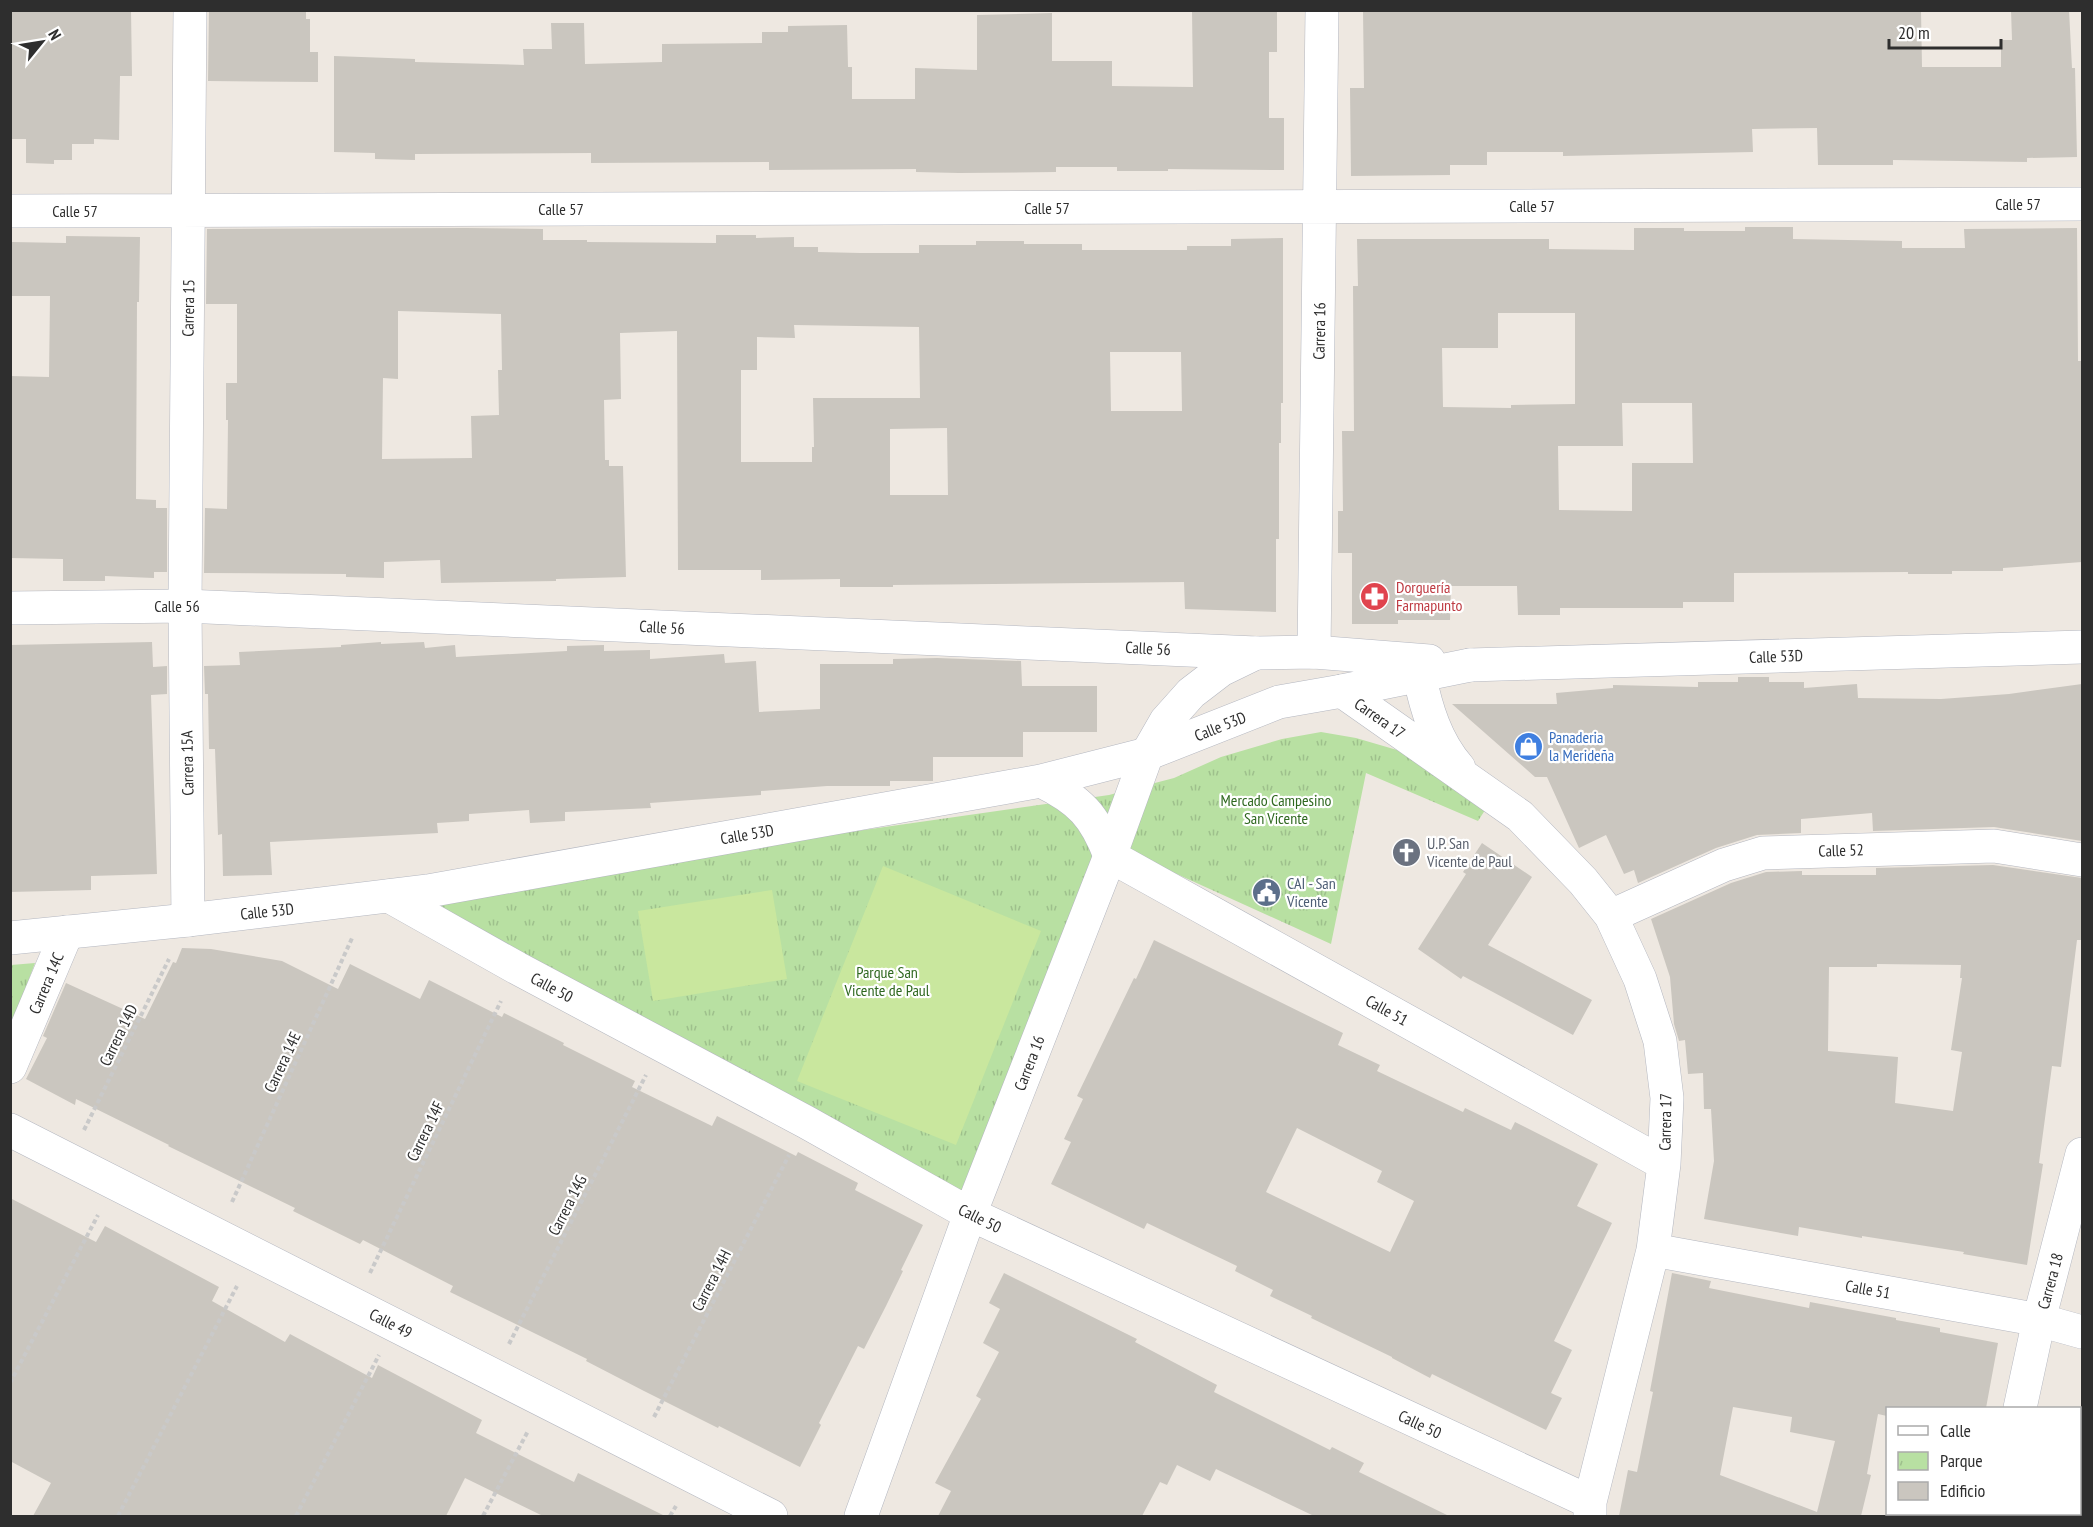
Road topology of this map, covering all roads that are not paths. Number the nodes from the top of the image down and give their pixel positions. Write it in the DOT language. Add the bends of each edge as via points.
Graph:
graph roads {
  1 [pos="190,10"];
  2 [pos="1322,10"];
  3 [pos="2082,204"];
  4 [pos="1320,207"];
  5 [pos="189,210"];
  6 [pos="10,211"];
  7 [pos="185,606"];
  8 [pos="10,608"];
  9 [pos="2082,647"];
  10 [pos="1314,652"];
  11 [pos="1256,653"];
  12 [pos="1470,664"];
  13 [pos="1419,675"];
  14 [pos="1342,691"];
  15 [pos="1147,754"];
  16 [pos="1041,782"];
  17 [pos="1477,787"];
  18 [pos="1110,856"];
  19 [pos="2082,860"];
  20 [pos="379,898"];
  21 [pos="1611,916"];
  22 [pos="188,920"];
  23 [pos="67,932"];
  24 [pos="10,938"];
  25 [pos="10,1067"];
  26 [pos="10,1130"];
  27 [pos="2082,1154"];
  28 [pos="1664,1164"];
  29 [pos="970,1214"];
  30 [pos="1653,1250"];
  31 [pos="2039,1320"];
  32 [pos="2082,1332"];
  33 [pos="2020,1407"];
  34 [pos="1590,1509"];
  35 [pos="771,1516"];
  36 [pos="861,1516"];
  1 -- 5 [label="street, Carrera 15"];
  2 -- 4 [label="street, Carrera 16"];
  3 -- 4 [label="street, Calle 57"];
  4 -- 5 [label="street, Calle 57"];
  4 -- 10 [label="street, Carrera 16"];
  5 -- 6 [label="street, Calle 57"];
  5 -- 7 [label="street, Carrera 15"];
  7 -- 8 [label="street, Calle 56"];
  7 -- 11 [label="street, Calle 56"];
  7 -- 22 [label="street, Carrera 15A"];
  9 -- 12 [label="street, Calle 53D"];
  10 -- 11 [label="street, Calle 56"];
  10 -- 12 [label="street, Calle 53D"];
  11 -- 15 [label="street, Carrera 16" via="1221,670 1191,693 1166,722"];
  12 -- 13 [label="street, Calle 53D"];
  13 -- 14 [label="street, Calle 53D"];
  13 -- 17 [label="street, Carrera 17" via="1438,736"];
  14 -- 15 [label="street, Calle 53D" via="1279,702"];
  14 -- 17 [label="street, Carrera 17"];
  15 -- 16 [label="street, Calle 53D"];
  15 -- 18 [label="street, Carrera 16"];
  16 -- 18 [label="street" via="1065,793 1085,810 1101,832"];
  16 -- 20 [label="street, Calle 53D"];
  17 -- 21 [label="street, Carrera 17" via="1520,816"];
  18 -- 28 [label="street, Calle 51"];
  18 -- 29 [label="street, Carrera 16"];
  19 -- 21 [label="street, Calle 52" via="1994,846 1763,853 1724,865"];
  20 -- 22 [label="street, Calle 53D"];
  20 -- 29 [label="street, Calle 50" via="806,1122"];
  21 -- 28 [label="street, Carrera 17" via="1640,979 1660,1041 1667,1098"];
  22 -- 23 [label="street, Calle 53D"];
  23 -- 24 [label="street, Calle 53D"];
  23 -- 25 [label="street, Carrera 14C"];
  26 -- 35 [label="street, Calle 49"];
  27 -- 31 [label="street, Carrera 18"];
  28 -- 30 [label="street, Carrera 17"];
  29 -- 34 [label="street, Calle 50"];
  29 -- 36 [label="street, Carrera 16"];
  30 -- 31 [label="street, Calle 51"];
  30 -- 34 [label="street, Carrera 17"];
  31 -- 32 [label="street, Calle 51"];
  31 -- 33 [label="street, Carrera 18"];
}
